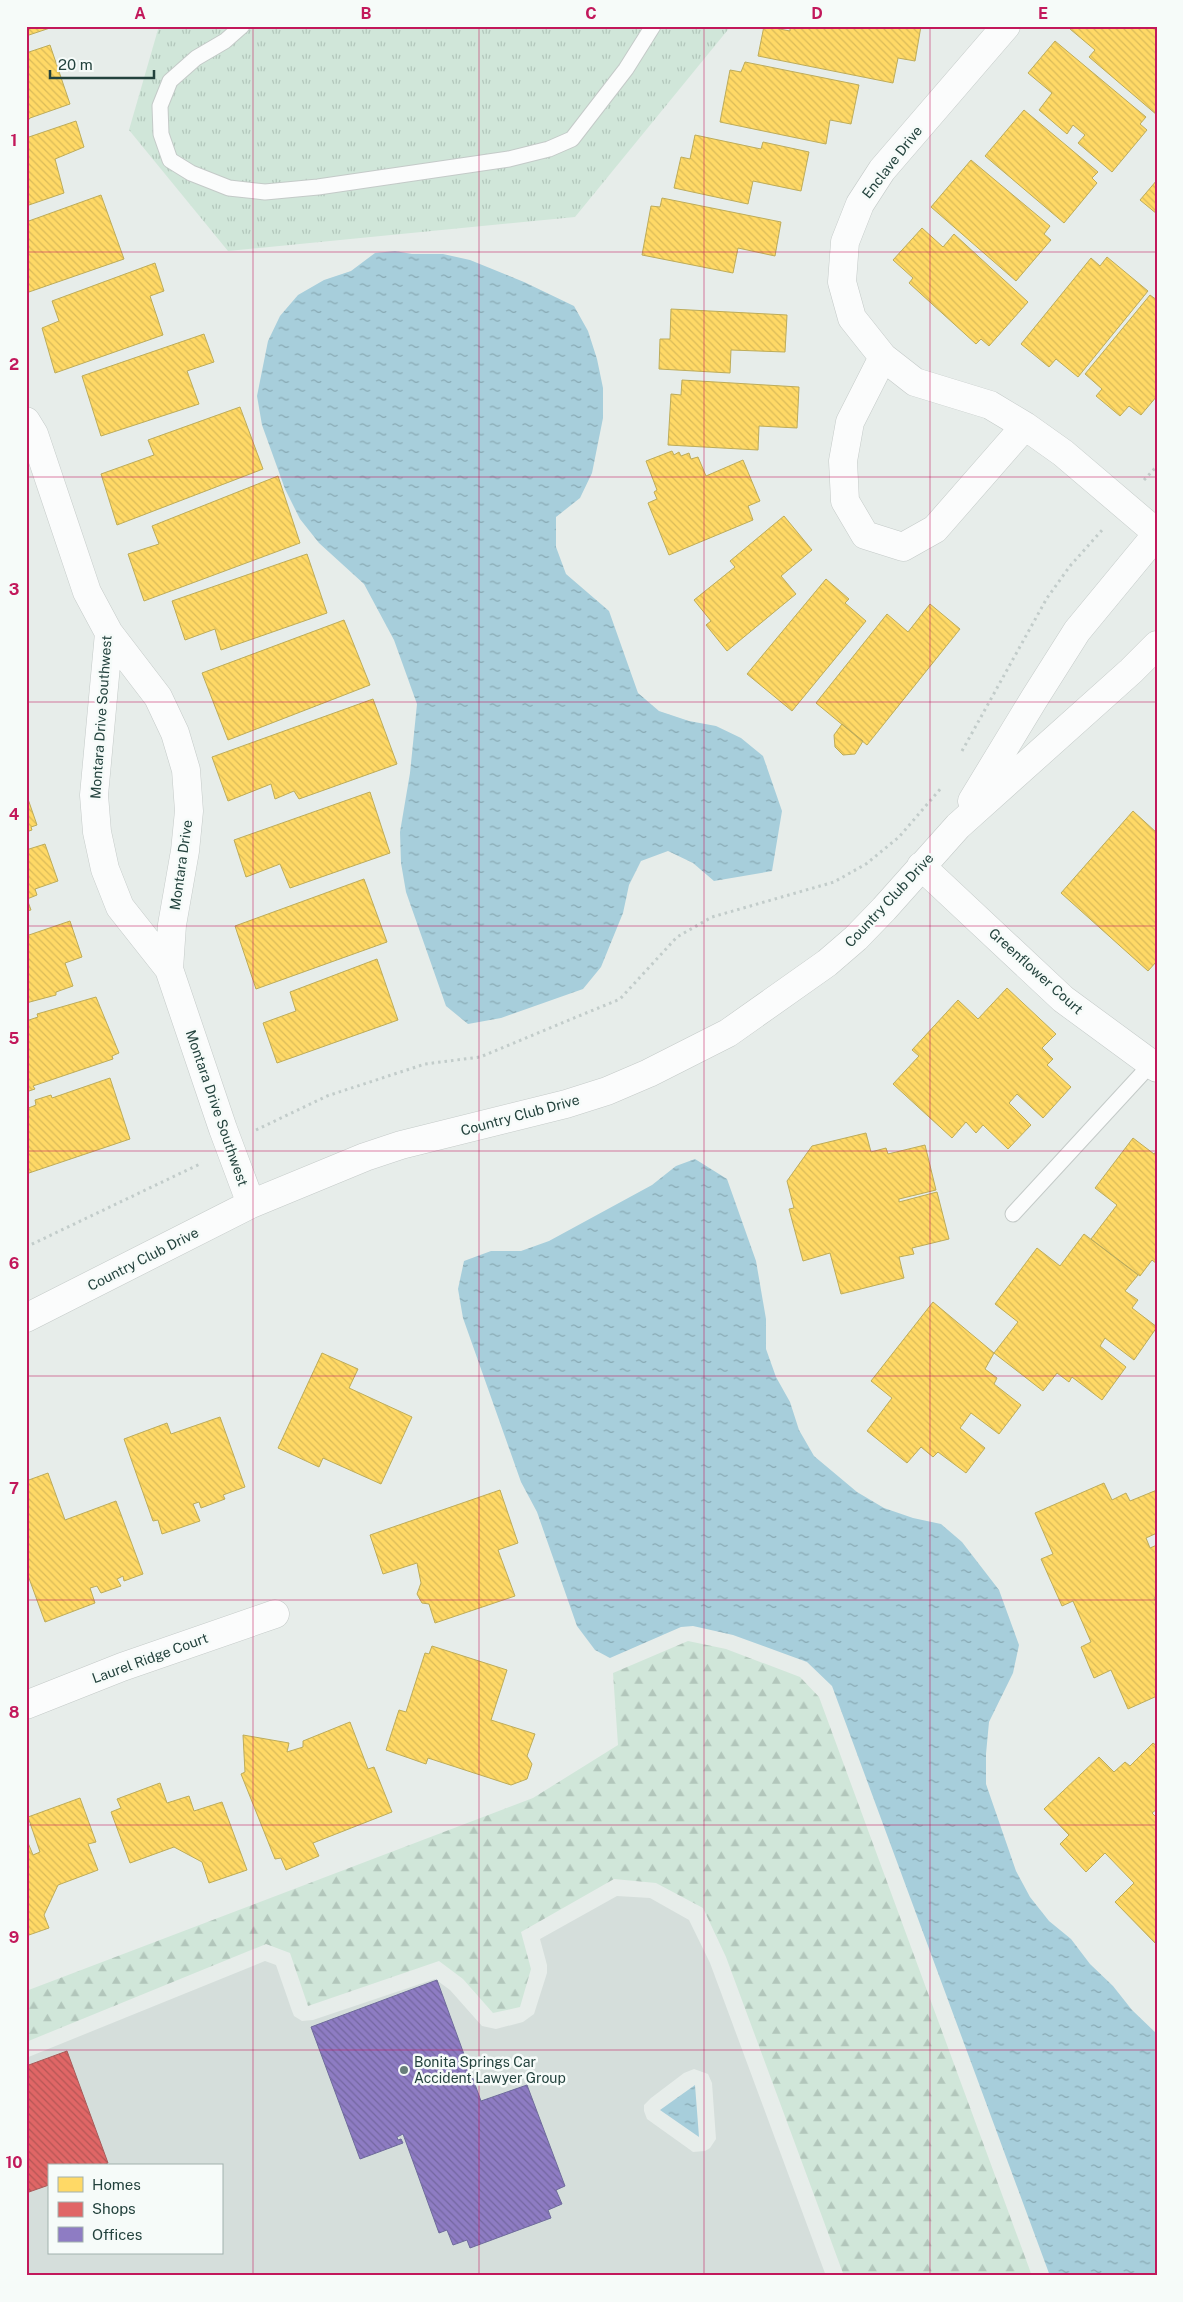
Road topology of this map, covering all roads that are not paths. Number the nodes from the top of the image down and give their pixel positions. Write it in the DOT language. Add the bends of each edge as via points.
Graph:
graph roads {
  1 [pos="242,26"];
  2 [pos="653,26"];
  3 [pos="1006,26"];
  4 [pos="883,357"];
  5 [pos="26,421"];
  6 [pos="1025,426"];
  7 [pos="1157,533"];
  8 [pos="109,633"];
  9 [pos="1157,645"];
  10 [pos="958,826"];
  11 [pos="921,866"];
  12 [pos="169,969"];
  13 [pos="1154,1066"];
  14 [pos="251,1204"];
  15 [pos="1013,1214"];
  16 [pos="26,1318"];
  17 [pos="274,1614"];
  18 [pos="26,1705"];
  1 -- 2 [label="lane" via="170,81 160,106 161,134 170,160 191,173 229,188 265,192 509,159 549,149 572,139 626,69"];
  3 -- 4 [label="street, Enclave Drive" via="882,170 860,204 845,242 842,282 852,318"];
  4 -- 6 [label="street, Enclave Drive" via="915,382 990,405"];
  4 -- 6 [label="street" via="850,422 843,461 845,502 865,535 903,547 935,529"];
  5 -- 8 [label="street, Montara Drive Southwest" via="34,434 87,592"];
  6 -- 7 [label="street, Enclave Drive" via="1063,453"];
  7 -- 10 [label="street, Country Club Drive" via="1077,631"];
  8 -- 12 [label="street, Montara Drive Southwest" via="94,795 97,832 105,869 120,907"];
  8 -- 12 [label="street, Montara Drive" via="158,697 175,733 186,770 189,811 172,925"];
  9 -- 10 [label="street, Country Club Drive"];
  10 -- 11 [label="street, Country Club Drive"];
  11 -- 13 [label="street, Greenflower Court" via="1063,999"];
  11 -- 14 [label="street, Country Club Drive" via="856,938 827,963 728,1032 649,1074 566,1104 401,1145"];
  12 -- 14 [label="street, Montara Drive Southwest"];
  13 -- 15 [label="lane"];
  14 -- 16 [label="street, Country Club Drive"];
  17 -- 18 [label="street, Laurel Ridge Court"];
}
